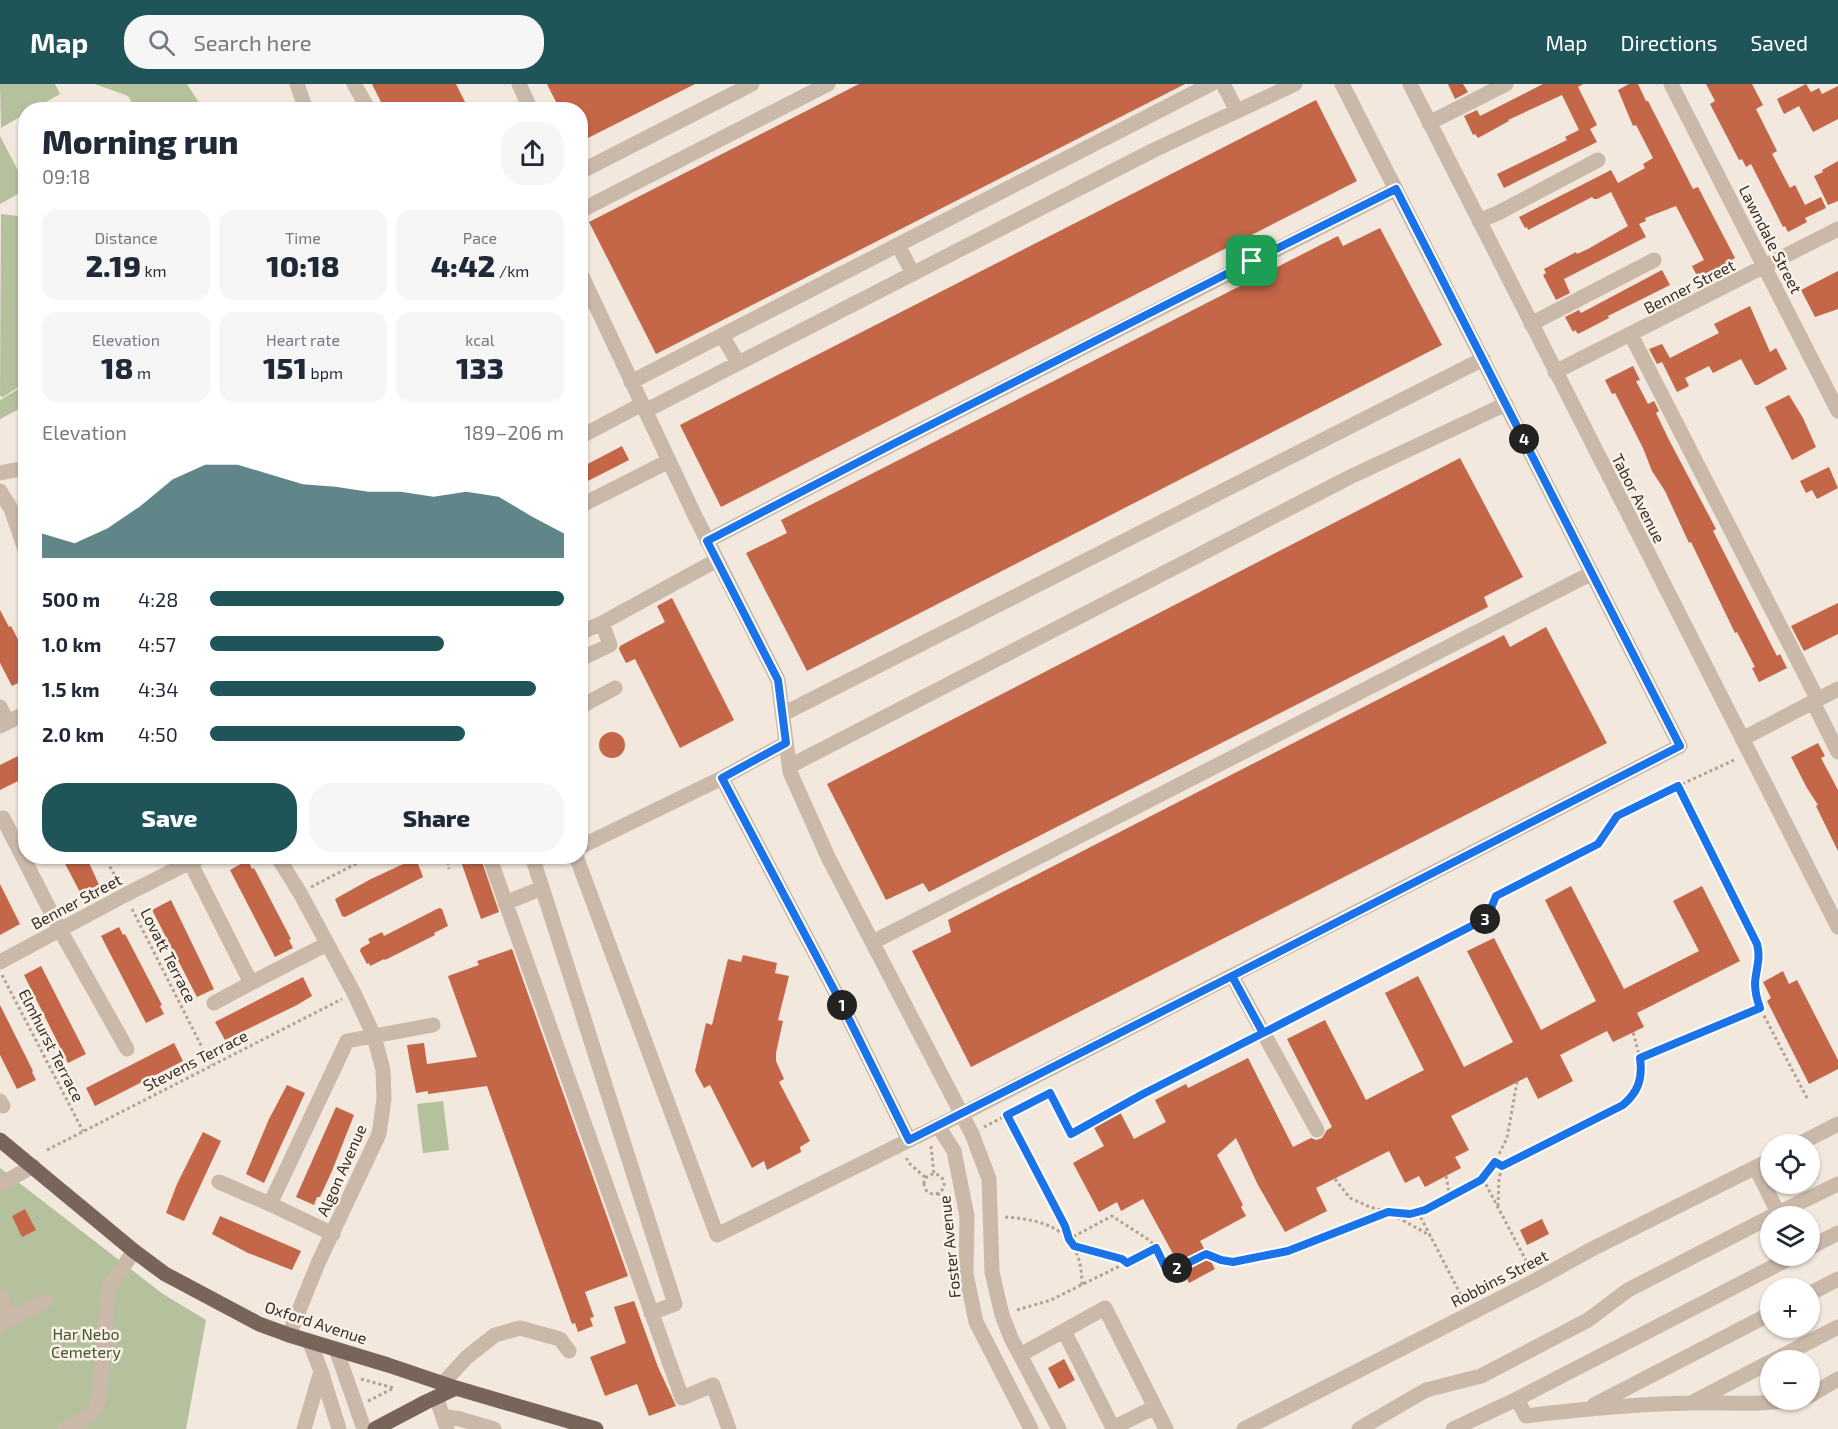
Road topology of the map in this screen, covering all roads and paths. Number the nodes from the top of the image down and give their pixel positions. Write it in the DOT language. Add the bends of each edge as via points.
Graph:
graph roads {
  1 [pos="297,84"];
  2 [pos="354,84"];
  3 [pos="519,84"];
  4 [pos="752,84"];
  5 [pos="828,84"];
  6 [pos="1211,84"];
  7 [pos="1223,84"];
  8 [pos="1295,84"];
  9 [pos="1342,84"];
  10 [pos="1410,84"];
  11 [pos="1506,84"];
  12 [pos="1671,84"];
  13 [pos="303,102"];
  14 [pos="364,102"];
  15 [pos="527,102"];
  16 [pos="1237,111"];
  17 [pos="1429,123"];
  18 [pos="1598,160"];
  19 [pos="588,168"];
  20 [pos="1396,189"];
  21 [pos="588,207"];
  22 [pos="1479,221"];
  23 [pos="1838,229"];
  24 [pos="898,245"];
  25 [pos="1654,260"];
  26 [pos="1765,267"];
  27 [pos="913,274"];
  28 [pos="588,289"];
  29 [pos="1531,324"];
  30 [pos="722,335"];
  31 [pos="1632,335"];
  32 [pos="1483,359"];
  33 [pos="738,363"];
  34 [pos="1555,372"];
  35 [pos="631,382"];
  36 [pos="1506,404"];
  37 [pos="643,407"];
  38 [pos="1838,411"];
  39 [pos="588,433"];
  40 [pos="669,462"];
  41 [pos="18,470"];
  42 [pos="0,473"];
  43 [pos="0,491"];
  44 [pos="588,502"];
  45 [pos="18,529"];
  46 [pos="707,541"];
  47 [pos="717,560"];
  48 [pos="1592,573"];
  49 [pos="602,622"];
  50 [pos="588,629"];
  51 [pos="588,655"];
  52 [pos="615,688"];
  53 [pos="1838,689"];
  54 [pos="1816,701"];
  55 [pos="588,702"];
  56 [pos="0,707"];
  57 [pos="783,714"];
  58 [pos="18,717"];
  59 [pos="4,724"];
  60 [pos="1742,739"];
  61 [pos="786,743"];
  62 [pos="1838,752"];
  63 [pos="1734,760"];
  64 [pos="790,766"];
  65 [pos="722,778"];
  66 [pos="1678,786"];
  67 [pos="3,818"];
  68 [pos="588,843"];
  69 [pos="18,847"];
  70 [pos="26,864"];
  71 [pos="108,864"];
  72 [pos="182,864"];
  73 [pos="196,864"];
  74 [pos="282,864"];
  75 [pos="356,864"];
  76 [pos="448,864"];
  77 [pos="492,864"];
  78 [pos="534,864"];
  79 [pos="579,864"];
  80 [pos="449,869"];
  81 [pos="542,888"];
  82 [pos="300,893"];
  83 [pos="125,895"];
  84 [pos="506,903"];
  85 [pos="1838,927"];
  86 [pos="60,930"];
  87 [pos="873,942"];
  88 [pos="327,944"];
  89 [pos="0,962"];
  90 [pos="0,971"];
  91 [pos="1232,976"];
  92 [pos="251,983"];
  93 [pos="354,993"];
  94 [pos="214,1003"];
  95 [pos="1760,1008"];
  96 [pos="433,1025"];
  97 [pos="1633,1032"];
  98 [pos="1263,1033"];
  99 [pos="374,1036"];
  100 [pos="127,1049"];
  101 [pos="1640,1058"];
  102 [pos="211,1065"];
  103 [pos="1517,1082"];
  104 [pos="1808,1100"];
  105 [pos="962,1114"];
  106 [pos="1007,1115"];
  107 [pos="1838,1124"];
  108 [pos="938,1126"];
  109 [pos="983,1128"];
  110 [pos="1317,1130"];
  111 [pos="83,1131"];
  112 [pos="1818,1134"];
  113 [pos="0,1140"];
  114 [pos="909,1140"];
  115 [pos="930,1144"];
  116 [pos="47,1150"];
  117 [pos="906,1156"];
  118 [pos="1495,1162"];
  119 [pos="33,1166"];
  120 [pos="1502,1166"];
  121 [pos="1760,1166"];
  122 [pos="1756,1168"];
  123 [pos="934,1174"];
  124 [pos="1446,1176"];
  125 [pos="926,1178"];
  126 [pos="1483,1178"];
  127 [pos="1335,1179"];
  128 [pos="219,1182"];
  129 [pos="1838,1184"];
  130 [pos="0,1185"];
  131 [pos="938,1193"];
  132 [pos="1450,1197"];
  133 [pos="270,1204"];
  134 [pos="1498,1206"];
  135 [pos="1770,1206"];
  136 [pos="1792,1206"];
  137 [pos="1388,1212"];
  138 [pos="1418,1212"];
  139 [pos="1004,1217"];
  140 [pos="1091,1218"];
  141 [pos="951,1220"];
  142 [pos="1760,1222"];
  143 [pos="1095,1225"];
  144 [pos="1838,1233"];
  145 [pos="333,1234"];
  146 [pos="1431,1236"];
  147 [pos="1069,1239"];
  148 [pos="1820,1242"];
  149 [pos="1074,1246"];
  150 [pos="1156,1248"];
  151 [pos="134,1251"];
  152 [pos="1127,1263"];
  153 [pos="1775,1266"];
  154 [pos="1532,1273"];
  155 [pos="1838,1279"];
  156 [pos="1082,1285"];
  157 [pos="1820,1288"];
  158 [pos="0,1296"];
  159 [pos="45,1301"];
  160 [pos="1014,1311"];
  161 [pos="651,1312"];
  162 [pos="1470,1312"];
  163 [pos="1760,1319"];
  164 [pos="6,1321"];
  165 [pos="1838,1327"];
  166 [pos="1064,1331"];
  167 [pos="289,1335"];
  168 [pos="309,1341"];
  169 [pos="336,1349"];
  170 [pos="1793,1350"];
  171 [pos="569,1351"];
  172 [pos="1020,1355"];
  173 [pos="1760,1367"];
  174 [pos="321,1371"];
  175 [pos="356,1378"];
  176 [pos="1838,1379"];
  177 [pos="394,1386"];
  178 [pos="450,1386"];
  179 [pos="401,1390"];
  180 [pos="1820,1390"];
  181 [pos="436,1397"];
  182 [pos="1517,1399"];
  183 [pos="367,1401"];
  184 [pos="1692,1403"];
  185 [pos="1760,1403"];
  186 [pos="1155,1407"];
  187 [pos="1588,1408"];
  188 [pos="445,1423"];
  189 [pos="1026,1425"];
  190 [pos="1250,1428"];
  191 [pos="64,1429"];
  192 [pos="304,1429"];
  193 [pos="339,1429"];
  194 [pos="364,1429"];
  195 [pos="375,1429"];
  196 [pos="494,1429"];
  197 [pos="596,1429"];
  198 [pos="729,1429"];
  199 [pos="1059,1429"];
  200 [pos="1166,1429"];
  201 [pos="1359,1429"];
  202 [pos="1453,1429"];
  1 -- 13 [label="street"];
  2 -- 14 [label="street"];
  3 -- 15 [label="street"];
  4 -- 19 [label="street"];
  5 -- 21 [label="street"];
  6 -- 24 [label="street"];
  7 -- 16 [label="street"];
  8 -- 16 [label="street"];
  9 -- 20 [label="street"];
  10 -- 17 [label="street, Tabor Avenue"];
  11 -- 17 [label="street"];
  12 -- 26 [label="street, Lawndale Street"];
  16 -- 27 [label="street"];
  17 -- 22 [label="street, Tabor Avenue"];
  18 -- 22 [label="street"];
  20 -- 32 [label="street"];
  20 -- 46 [label="street"];
  22 -- 29 [label="street, Tabor Avenue"];
  23 -- 26 [label="street, Benner Street"];
  24 -- 27 [label="street"];
  24 -- 30 [label="street"];
  25 -- 29 [label="street"];
  26 -- 31 [label="street, Benner Street"];
  26 -- 38 [label="street, Lawndale Street"];
  27 -- 33 [label="street"];
  28 -- 35 [label="street"];
  29 -- 34 [label="street, Tabor Avenue"];
  30 -- 33 [label="street"];
  30 -- 35 [label="street"];
  31 -- 34 [label="street, Benner Street"];
  31 -- 54 [label="street"];
  32 -- 36 [label="street"];
  32 -- 57 [label="street"];
  33 -- 37 [label="street"];
  34 -- 60 [label="street, Tabor Avenue"];
  35 -- 37 [label="street"];
  36 -- 48 [label="street"];
  36 -- 64 [label="street" via="1350,477"];
  37 -- 39 [label="street"];
  37 -- 40 [label="street"];
  40 -- 44 [label="street"];
  40 -- 46 [label="street"];
  41 -- 42 [label="street"];
  43 -- 45 [label="street"];
  46 -- 47 [label="street"];
  47 -- 49 [label="street"];
  47 -- 57 [label="street" via="778,680"];
  48 -- 87 [label="street"];
  48 -- 91 [label="street" via="1680,746"];
  49 -- 50 [label="street"];
  49 -- 51 [label="street" via="610,645"];
  52 -- 55 [label="street"];
  53 -- 54 [label="street"];
  54 -- 60 [label="street"];
  54 -- 62 [label="street"];
  56 -- 59 [label="street"];
  57 -- 61 [label="street"];
  58 -- 59 [label="street"];
  60 -- 85 [label="street, Tabor Avenue"];
  61 -- 64 [label="street"];
  61 -- 65 [label="street"];
  63 -- 66 [label="path"];
  64 -- 87 [label="street" via="828,857"];
  65 -- 68 [label="street"];
  65 -- 114 [label="street"];
  66 -- 95 [label="path" via="1757,944 1755,981"];
  66 -- 98 [label="path" via="1617,816 1598,844 1496,896 1487,918"];
  67 -- 69 [label="street"];
  70 -- 86 [label="street"];
  71 -- 83 [label="path, Lovatt Terrace"];
  72 -- 83 [label="street, Benner Street"];
  73 -- 92 [label="street"];
  74 -- 82 [label="street, Algon Avenue"];
  75 -- 82 [label="path"];
  76 -- 80 [label="path"];
  77 -- 84 [label="street"];
  78 -- 81 [label="street"];
  79 -- 114 [label="street" via="717,1235"];
  81 -- 84 [label="street"];
  81 -- 161 [label="street" via="675,1304"];
  82 -- 88 [label="street, Algon Avenue"];
  83 -- 86 [label="street, Benner Street"];
  83 -- 102 [label="path, Lovatt Terrace"];
  84 -- 161 [label="street"];
  86 -- 89 [label="street, Benner Street"];
  86 -- 100 [label="street"];
  87 -- 105 [label="street"];
  88 -- 92 [label="street"];
  88 -- 93 [label="street, Algon Avenue"];
  90 -- 111 [label="path, Elmhurst Terrace"];
  91 -- 98 [label="street"];
  91 -- 105 [label="street"];
  92 -- 94 [label="street"];
  93 -- 99 [label="street, Algon Avenue"];
  93 -- 102 [label="path, Stevens Terrace"];
  95 -- 101 [label="path"];
  95 -- 104 [label="path"];
  96 -- 99 [label="street"];
  97 -- 101 [label="path"];
  98 -- 106 [label="path" via="1071,1134 1050,1093"];
  98 -- 110 [label="street"];
  99 -- 133 [label="street" via="347,1041"];
  99 -- 145 [label="street, Algon Avenue" via="384,1089 379,1134"];
  101 -- 120 [label="path" via="1640,1085 1623,1105"];
  102 -- 111 [label="path, Stevens Terrace"];
  103 -- 118 [label="path" via="1507,1138"];
  105 -- 108 [label="street"];
  105 -- 172 [label="street" via="989,1179 992,1272 1002,1315"];
  106 -- 109 [label="path"];
  106 -- 147 [label="path"];
  107 -- 112 [label="street"];
  108 -- 114 [label="street"];
  108 -- 189 [label="street, Foster Avenue" via="954,1151 966,1216 966,1274 976,1322"];
  111 -- 116 [label="path, Stevens Terrace"];
  113 -- 119 [label="main road, Oxford Avenue"];
  115 -- 123 [label="path"];
  117 -- 125 [label="path"];
  118 -- 120 [label="path"];
  118 -- 126 [label="path"];
  119 -- 130 [label="street"];
  119 -- 151 [label="main road, Oxford Avenue"];
  120 -- 134 [label="path"];
  121 -- 122 [label="street, Robbins Street"];
  122 -- 135 [label="street"];
  122 -- 162 [label="street, Robbins Street"];
  123 -- 125 [label="path"];
  123 -- 131 [label="path" via="942,1178 942,1190"];
  124 -- 132 [label="path"];
  125 -- 131 [label="path" via="927,1191"];
  126 -- 132 [label="path"];
  126 -- 134 [label="path"];
  127 -- 137 [label="path" via="1350,1198"];
  128 -- 133 [label="street"];
  129 -- 136 [label="street"];
  131 -- 141 [label="path"];
  132 -- 138 [label="path"];
  133 -- 145 [label="street"];
  134 -- 154 [label="path"];
  137 -- 138 [label="path"];
  137 -- 146 [label="path"];
  137 -- 150 [label="path" via="1288,1251 1233,1262 1206,1254 1168,1273"];
  138 -- 146 [label="path"];
  139 -- 147 [label="path" via="1034,1220"];
  140 -- 143 [label="path"];
  142 -- 201 [label="street" via="1628,1290 1588,1320 1481,1376 1426,1390"];
  143 -- 147 [label="path"];
  143 -- 150 [label="path" via="1112,1216"];
  144 -- 148 [label="street"];
  145 -- 167 [label="street, Algon Avenue"];
  146 -- 162 [label="path"];
  147 -- 149 [label="path"];
  149 -- 152 [label="path"];
  149 -- 156 [label="path"];
  150 -- 152 [label="path"];
  151 -- 167 [label="main road, Oxford Avenue" via="165,1274 217,1303"];
  151 -- 191 [label="street" via="108,1289 96,1409 89,1417"];
  152 -- 156 [label="path"];
  153 -- 182 [label="street"];
  155 -- 157 [label="street"];
  156 -- 160 [label="path"];
  158 -- 164 [label="street"];
  159 -- 164 [label="street"];
  161 -- 198 [label="street" via="682,1398 713,1385"];
  162 -- 190 [label="street, Robbins Street"];
  163 -- 187 [label="street"];
  165 -- 170 [label="street"];
  166 -- 172 [label="street"];
  166 -- 186 [label="street" via="1113,1428"];
  166 -- 186 [label="street" via="1106,1308"];
  167 -- 168 [label="main road, Oxford Avenue"];
  168 -- 169 [label="main road, Oxford Avenue"];
  168 -- 174 [label="street"];
  169 -- 178 [label="main road, Oxford Avenue"];
  169 -- 194 [label="street"];
  171 -- 178 [label="street" via="560,1339 520,1328 495,1335 467,1356"];
  172 -- 199 [label="street"];
  173 -- 184 [label="street"];
  174 -- 192 [label="street"];
  174 -- 193 [label="street"];
  175 -- 177 [label="path"];
  176 -- 180 [label="street"];
  177 -- 179 [label="path"];
  177 -- 183 [label="path"];
  178 -- 181 [label="main road"];
  178 -- 197 [label="main road, Oxford Avenue"];
  181 -- 188 [label="street"];
  181 -- 195 [label="main road"];
  182 -- 187 [label="street" via="1526,1416"];
  182 -- 202 [label="street"];
  184 -- 185 [label="street"];
  184 -- 187 [label="street"];
  186 -- 200 [label="street"];
  188 -- 196 [label="street" via="460,1419"];
}
